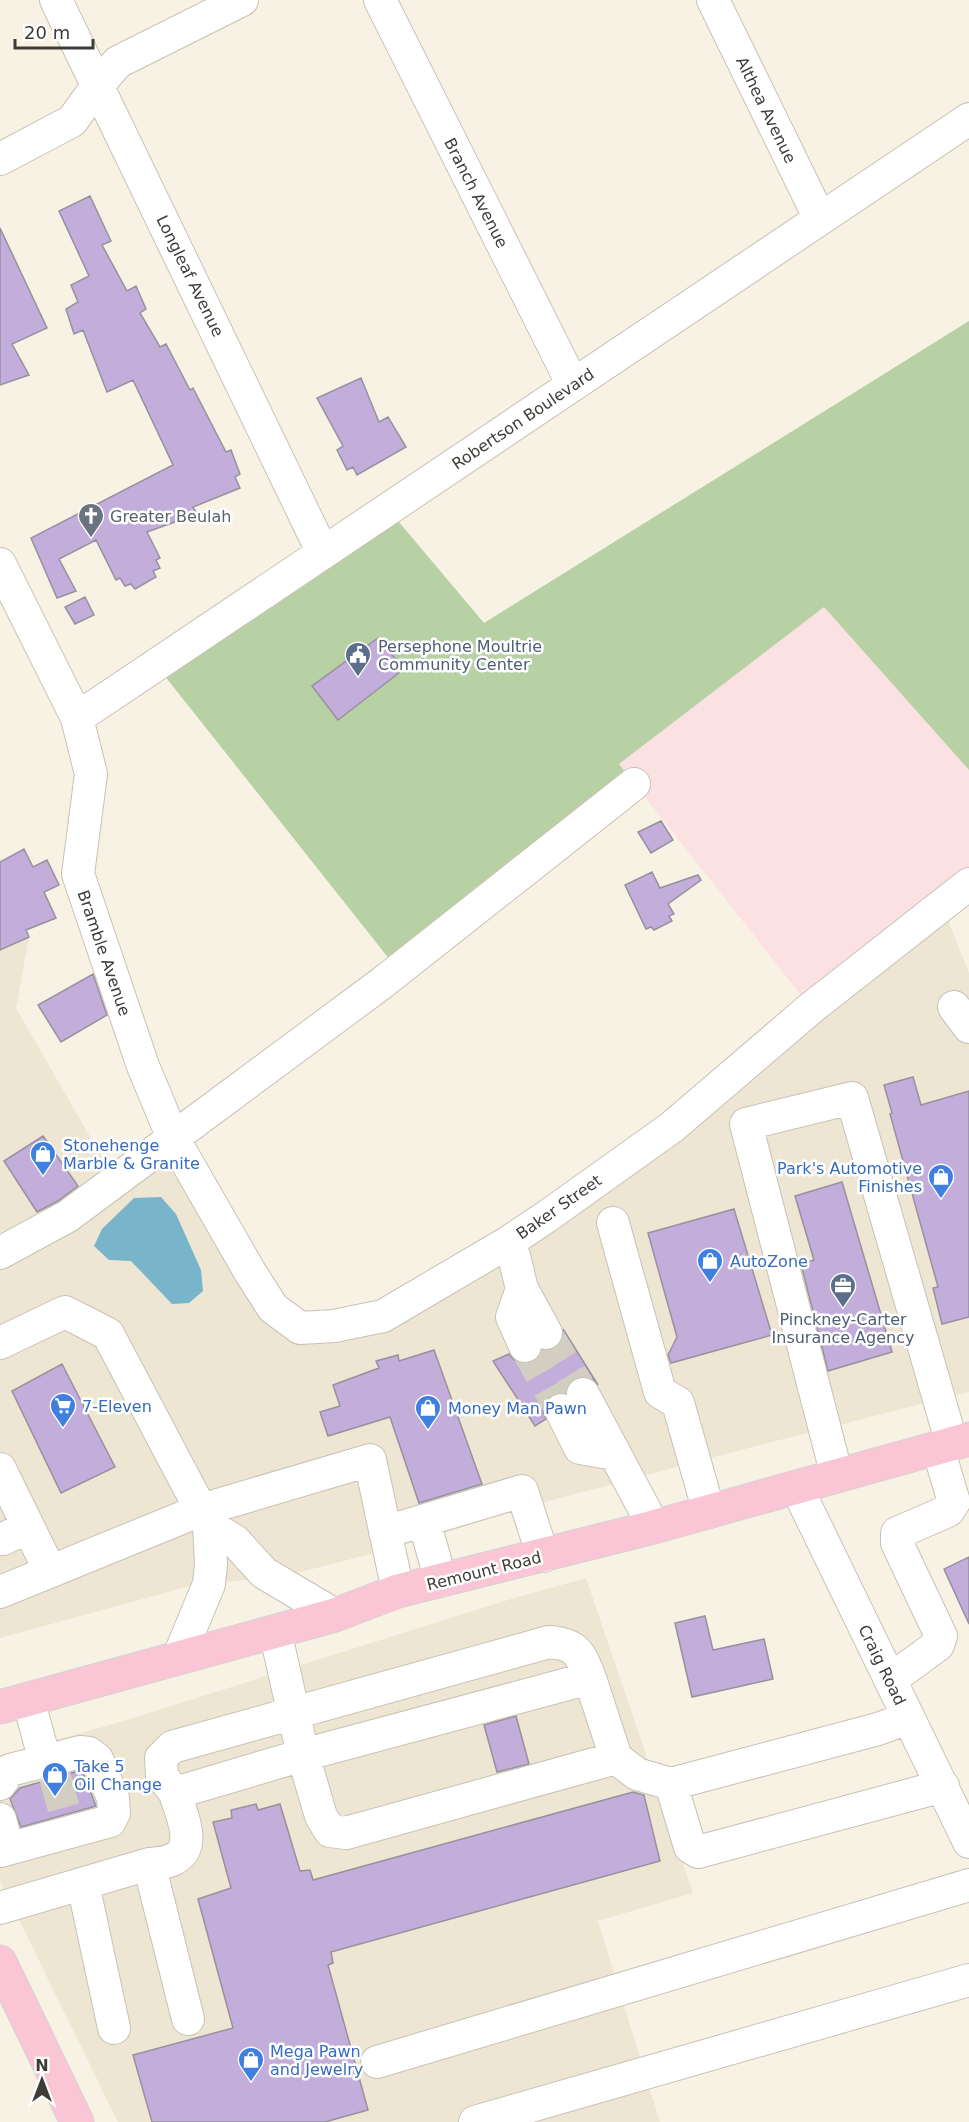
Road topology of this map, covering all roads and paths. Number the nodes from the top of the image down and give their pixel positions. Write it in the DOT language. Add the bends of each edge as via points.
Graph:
graph roads {
  1 [pos="56,0"];
  2 [pos="242,0"];
  3 [pos="380,0"];
  4 [pos="713,0"];
  5 [pos="98,85"];
  6 [pos="969,119"];
  7 [pos="0,159"];
  8 [pos="820,219"];
  9 [pos="573,385"];
  10 [pos="323,553"];
  11 [pos="0,564"];
  12 [pos="77,718"];
  13 [pos="634,784"];
  14 [pos="969,884"];
  15 [pos="174,1138"];
  16 [pos="613,1223"];
  17 [pos="507,1243"];
  18 [pos="0,1252"];
  19 [pos="536,1339"];
  20 [pos="0,1343"];
  21 [pos="572,1402"];
  22 [pos="953,1444"];
  23 [pos="837,1476"];
  24 [pos="4,1486"];
  25 [pos="797,1488"];
  26 [pos="709,1512"];
  27 [pos="205,1518"];
  28 [pos="424,1521"];
  29 [pos="654,1527"];
  30 [pos="385,1532"];
  31 [pos="543,1556"];
  32 [pos="50,1571"];
  33 [pos="441,1581"];
  34 [pos="0,1592"];
  35 [pos="398,1592"];
  36 [pos="335,1615"];
  37 [pos="275,1631"];
  38 [pos="179,1656"];
  39 [pos="590,1678"];
  40 [pos="890,1680"];
  41 [pos="8,1705"];
  42 [pos="294,1712"];
  43 [pos="908,1718"];
  44 [pos="303,1755"];
  45 [pos="616,1758"];
  46 [pos="52,1767"];
  47 [pos="0,1784"];
  48 [pos="671,1784"];
  49 [pos="943,1786"];
  50 [pos="175,1793"];
  51 [pos="0,1819"];
  52 [pos="969,1842"];
  53 [pos="4,1850"];
  54 [pos="149,1864"];
  55 [pos="83,1884"];
  56 [pos="969,1885"];
  57 [pos="0,1908"];
  58 [pos="0,1962"];
  59 [pos="969,1980"];
  60 [pos="0,2003"];
  61 [pos="188,2019"];
  62 [pos="114,2028"];
  63 [pos="377,2061"];
  64 [pos="56,2081"];
  65 [pos="77,2122"];
  66 [pos="475,2122"];
  1 -- 5 [label="street, Longleaf Avenue"];
  2 -- 5 [label="street" via="118,62"];
  3 -- 9 [label="street, Branch Avenue"];
  4 -- 8 [label="street, Althea Avenue"];
  5 -- 7 [label="street" via="72,121"];
  5 -- 10 [label="street, Longleaf Avenue"];
  6 -- 8 [label="street, Robertson Boulevard"];
  8 -- 9 [label="street, Robertson Boulevard"];
  9 -- 10 [label="street, Robertson Boulevard"];
  10 -- 12 [label="street, Robertson Boulevard"];
  11 -- 12 [label="street, Bramble Avenue"];
  12 -- 15 [label="street, Bramble Avenue" via="91,774 78,874 143,1066"];
  13 -- 15 [label="street" via="382,984"];
  14 -- 17 [label="street, Baker Street" via="812,1008 672,1127"];
  15 -- 17 [label="street, Baker Street" via="273,1308 300,1328 384,1316"];
  15 -- 18 [label="street" via="68,1216"];
  16 -- 26 [label="street" via="660,1392 678,1403"];
  17 -- 19 [label="street" via="522,1289 512,1317"];
  20 -- 27 [label="street" via="65,1312 108,1334"];
  21 -- 29 [label="street" via="615,1454"];
  22 -- 23 [label="main road, Remount Road"];
  22 -- 23 [label="street" via="852,1098 746,1124"];
  22 -- 40 [label="street" via="954,1502 948,1511 897,1533 897,1543 941,1636 938,1646"];
  23 -- 25 [label="main road, Remount Road"];
  24 -- 32 [label="street" via="15,1533"];
  25 -- 26 [label="main road, Remount Road"];
  25 -- 40 [label="street, Craig Road"];
  26 -- 29 [label="main road, Remount Road"];
  27 -- 30 [label="street" via="370,1460"];
  27 -- 32 [label="street"];
  27 -- 36 [label="street" via="235,1541 264,1574"];
  27 -- 38 [label="street" via="211,1564 209,1584"];
  28 -- 30 [label="street"];
  28 -- 31 [label="street" via="522,1491"];
  28 -- 33 [label="street"];
  29 -- 31 [label="main road, Remount Road"];
  30 -- 35 [label="street"];
  31 -- 33 [label="main road, Remount Road"];
  32 -- 34 [label="street"];
  33 -- 35 [label="main road, Remount Road"];
  35 -- 36 [label="main road, Remount Road"];
  36 -- 37 [label="main road, Remount Road"];
  37 -- 38 [label="main road, Remount Road"];
  37 -- 42 [label="street"];
  38 -- 41 [label="main road, Remount Road"];
  39 -- 42 [label="street" via="580,1654 566,1643 549,1642"];
  39 -- 44 [label="street"];
  39 -- 45 [label="street"];
  40 -- 43 [label="street, Craig Road"];
  41 -- 46 [label="street"];
  42 -- 44 [label="street"];
  42 -- 50 [label="street" via="172,1747 161,1758 162,1776"];
  43 -- 48 [label="street"];
  43 -- 49 [label="street, Craig Road"];
  44 -- 45 [label="street" via="321,1816 330,1832 346,1833"];
  44 -- 50 [label="street"];
  45 -- 48 [label="street" via="637,1774"];
  46 -- 47 [label="street" via="10,1770"];
  46 -- 53 [label="street" via="80,1752 97,1759 114,1798 110,1821 68,1824"];
  48 -- 49 [label="street" via="690,1847 698,1852"];
  49 -- 52 [label="street, Craig Road"];
  50 -- 54 [label="street" via="188,1840 184,1852 172,1860"];
  51 -- 53 [label="street"];
  54 -- 55 [label="street"];
  54 -- 61 [label="street"];
  55 -- 57 [label="street"];
  55 -- 62 [label="street"];
  56 -- 63 [label="street"];
  58 -- 64 [label="main road"];
  59 -- 66 [label="street"];
  60 -- 64 [label="main road"];
  64 -- 65 [label="main road"];
}
